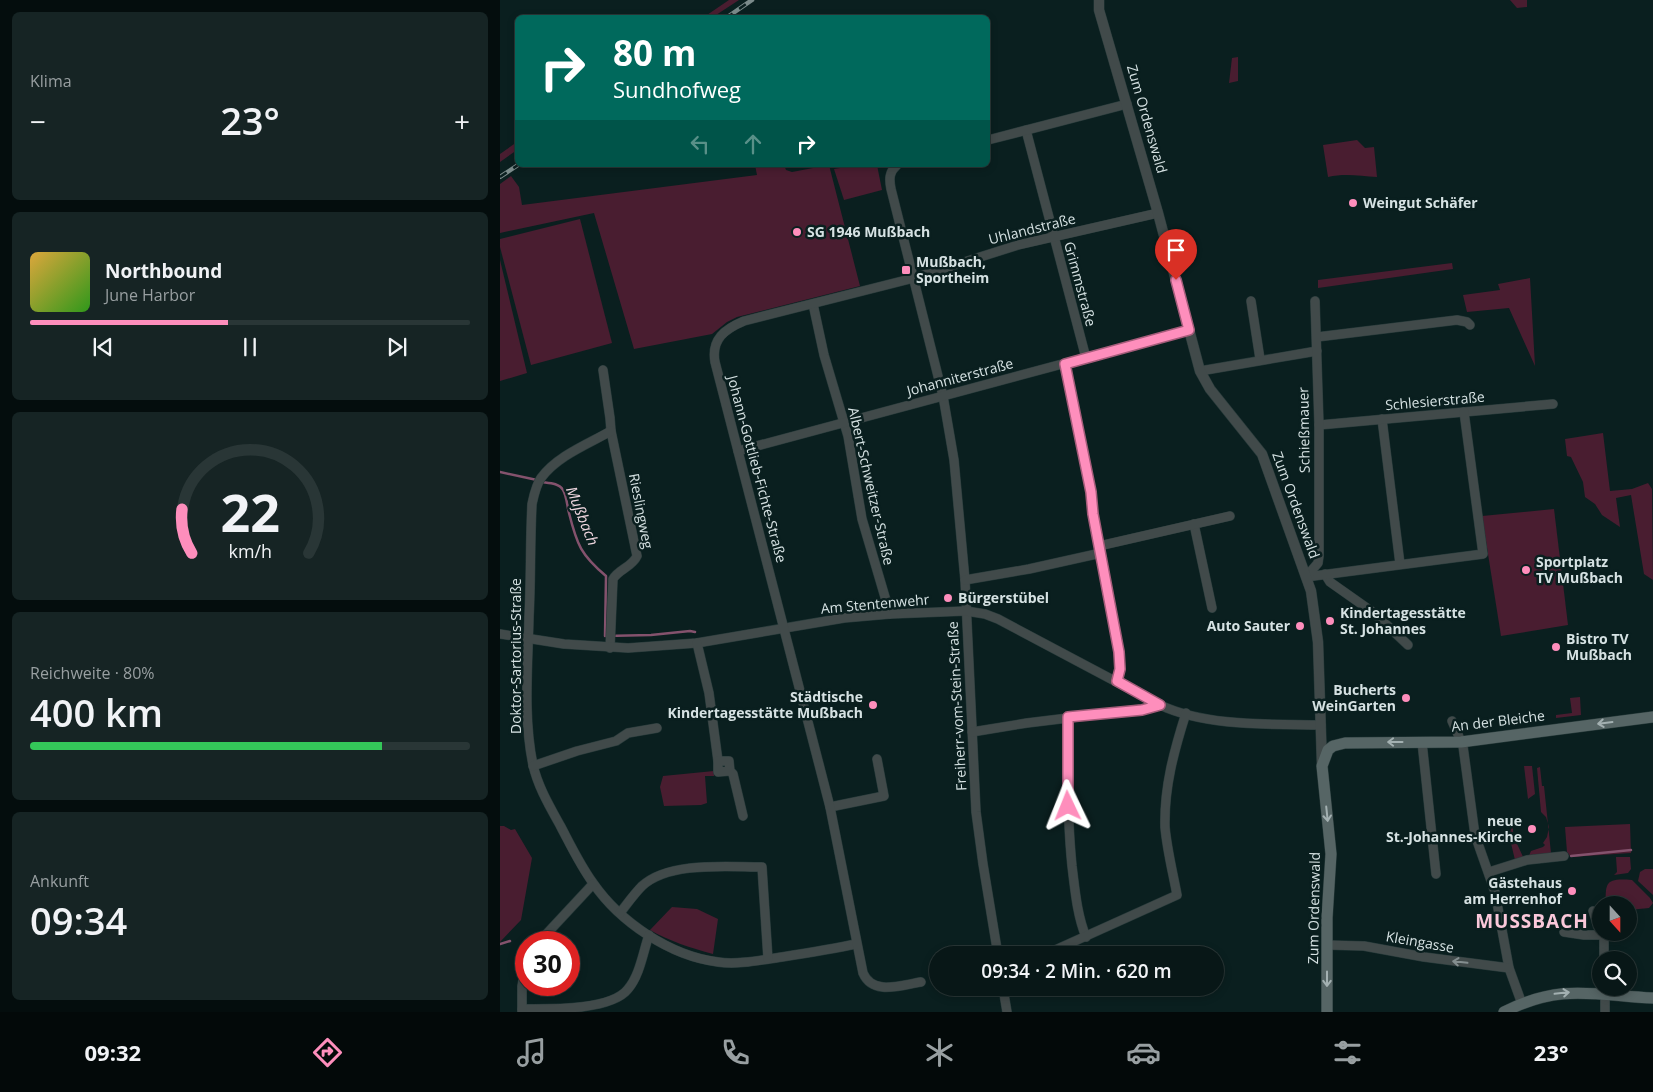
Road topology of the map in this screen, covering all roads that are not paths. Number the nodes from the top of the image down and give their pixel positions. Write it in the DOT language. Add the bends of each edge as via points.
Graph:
graph roads {
  1 [pos="1093,0"];
  2 [pos="1099,5"];
  3 [pos="1127,104"];
  4 [pos="1026,130"];
  5 [pos="990,139"];
  6 [pos="895,167"];
  7 [pos="1158,213"];
  8 [pos="1054,237"];
  9 [pos="914,278"];
  10 [pos="1251,300"];
  11 [pos="1315,301"];
  12 [pos="813,304"];
  13 [pos="1470,325"];
  14 [pos="1189,330"];
  15 [pos="1316,337"];
  16 [pos="1316,350"];
  17 [pos="1086,358"];
  18 [pos="1260,359"];
  19 [pos="1065,364"];
  20 [pos="603,370"];
  21 [pos="1200,371"];
  22 [pos="943,396"];
  23 [pos="1553,404"];
  24 [pos="1464,412"];
  25 [pos="1382,419"];
  26 [pos="844,421"];
  27 [pos="1319,425"];
  28 [pos="611,431"];
  29 [pos="738,451"];
  30 [pos="1230,516"];
  31 [pos="1194,524"];
  32 [pos="1100,549"];
  33 [pos="1400,564"];
  34 [pos="1326,574"];
  35 [pos="1306,577"];
  36 [pos="965,580"];
  37 [pos="1212,608"];
  38 [pos="966,611"];
  39 [pos="890,614"];
  40 [pos="785,628"];
  41 [pos="500,634"];
  42 [pos="529,639"];
  43 [pos="697,643"];
  44 [pos="1408,644"];
  45 [pos="610,648"];
  46 [pos="1117,681"];
  47 [pos="1160,705"];
  48 [pos="1186,713"];
  49 [pos="1068,717"];
  50 [pos="1653,717"];
  51 [pos="1452,721"];
  52 [pos="657,728"];
  53 [pos="1321,731"];
  54 [pos="972,732"];
  55 [pos="1345,742"];
  56 [pos="1422,742"];
  57 [pos="1461,742"];
  58 [pos="877,759"];
  59 [pos="533,766"];
  60 [pos="1322,766"];
  61 [pos="830,807"];
  62 [pos="743,816"];
  63 [pos="1564,856"];
  64 [pos="1489,872"];
  65 [pos="1436,874"];
  66 [pos="593,884"];
  67 [pos="620,913"];
  68 [pos="549,931"];
  69 [pos="1564,932"];
  70 [pos="649,935"];
  71 [pos="1592,935"];
  72 [pos="1086,937"];
  73 [pos="856,944"];
  74 [pos="1327,945"];
  75 [pos="997,946"];
  76 [pos="1065,946"];
  77 [pos="768,959"];
  78 [pos="1509,968"];
  79 [pos="921,982"];
  80 [pos="1592,991"];
  81 [pos="1637,995"];
  82 [pos="522,996"];
  83 [pos="1004,996"];
  84 [pos="1605,996"];
  85 [pos="1653,998"];
  86 [pos="1522,1004"];
  87 [pos="522,1010"];
  88 [pos="1007,1012"];
  89 [pos="1327,1012"];
  90 [pos="1504,1012"];
  91 [pos="1605,1012"];
  1 -- 2 [label="street, Zum Ordenswald"];
  2 -- 3 [label="street, Zum Ordenswald"];
  3 -- 4 [label="street"];
  3 -- 7 [label="street, Zum Ordenswald"];
  4 -- 5 [label="street"];
  4 -- 8 [label="street, Grimmstraße"];
  6 -- 9 [label="street, Freiherr-vom-Stein-Straße" via="889,181"];
  7 -- 8 [label="street, Uhlandstraße"];
  7 -- 14 [label="street, Zum Ordenswald"];
  8 -- 9 [label="street, Uhlandstraße" via="993,252"];
  8 -- 17 [label="street, Grimmstraße"];
  9 -- 12 [label="street, Johann-Gottlieb-Fichte-Straße"];
  9 -- 22 [label="street, Freiherr-vom-Stein-Straße"];
  10 -- 18 [label="street"];
  11 -- 15 [label="street, Schießmauer"];
  12 -- 26 [label="street, Albert-Schweitzer-Straße"];
  12 -- 29 [label="street, Johann-Gottlieb-Fichte-Straße" via="734,326 721,334 713,353"];
  13 -- 15 [label="street" via="1457,320"];
  14 -- 17 [label="street, Johanniterstraße"];
  14 -- 21 [label="street, Zum Ordenswald"];
  15 -- 16 [label="street, Schießmauer"];
  16 -- 18 [label="street"];
  16 -- 27 [label="street, Schießmauer"];
  17 -- 19 [label="street, Johanniterstraße"];
  18 -- 21 [label="street"];
  19 -- 22 [label="street, Johanniterstraße"];
  19 -- 32 [label="street"];
  20 -- 28 [label="street, Rieslingweg"];
  21 -- 35 [label="street, Zum Ordenswald" via="1210,389 1262,454"];
  22 -- 26 [label="street, Johanniterstraße"];
  22 -- 36 [label="street, Freiherr-vom-Stein-Straße" via="956,477"];
  23 -- 24 [label="street, Schlesierstraße"];
  24 -- 25 [label="street, Schlesierstraße"];
  24 -- 33 [label="street" via="1483,554"];
  25 -- 27 [label="street, Schlesierstraße"];
  25 -- 33 [label="street"];
  26 -- 29 [label="street, Johanniterstraße"];
  26 -- 39 [label="street, Albert-Schweitzer-Straße" via="862,519"];
  27 -- 35 [label="street, Schießmauer" via="1319,556 1318,563"];
  28 -- 42 [label="street, Doktor-Sartorius-Straße" via="555,464 539,482 532,504"];
  28 -- 45 [label="street, Rieslingweg" via="637,556 613,579"];
  29 -- 40 [label="street, Johann-Gottlieb-Fichte-Straße"];
  30 -- 31 [label="street"];
  31 -- 32 [label="street"];
  31 -- 37 [label="street"];
  32 -- 36 [label="street" via="1029,569"];
  32 -- 46 [label="street" via="1119,652"];
  33 -- 34 [label="street"];
  34 -- 35 [label="street"];
  34 -- 44 [label="street" via="1330,582 1384,621"];
  35 -- 53 [label="street, Zum Ordenswald" via="1316,623"];
  36 -- 38 [label="street, Freiherr-vom-Stein-Straße"];
  38 -- 39 [label="street, Am Stentenwehr"];
  38 -- 46 [label="street, Am Stentenwehr" via="998,619"];
  38 -- 54 [label="street, Freiherr-vom-Stein-Straße"];
  39 -- 40 [label="street, Am Stentenwehr"];
  40 -- 43 [label="street, Am Stentenwehr"];
  40 -- 61 [label="street, Johann-Gottlieb-Fichte-Straße"];
  41 -- 42 [label="street, Am Stentenwehr"];
  42 -- 45 [label="street, Am Stentenwehr"];
  42 -- 59 [label="street, Doktor-Sartorius-Straße" via="528,729"];
  43 -- 45 [label="street, Am Stentenwehr"];
  43 -- 62 [label="street" via="710,693 718,761 730,761"];
  46 -- 47 [label="street, Am Stentenwehr"];
  47 -- 48 [label="street, Am Stentenwehr"];
  47 -- 49 [label="street" via="1142,710"];
  48 -- 53 [label="street, Am Stentenwehr"];
  48 -- 72 [label="street" via="1173,755 1166,794 1166,837 1178,895"];
  49 -- 54 [label="street"];
  49 -- 72 [label="street" via="1070,838 1074,884"];
  50 -- 57 [label="main road, An der Bleiche, one-way"];
  51 -- 57 [label="street"];
  52 -- 59 [label="street" via="628,733 616,741"];
  53 -- 55 [label="street, An der Bleiche"];
  53 -- 60 [label="street, Zum Ordenswald"];
  54 -- 75 [label="street, Freiherr-vom-Stein-Straße" via="979,835"];
  56 -- 55 [label="main road, An der Bleiche, one-way"];
  55 -- 60 [label="main road" via="1328,750"];
  56 -- 57 [label="main road, An der Bleiche"];
  56 -- 65 [label="street"];
  57 -- 64 [label="street" via="1475,835"];
  58 -- 61 [label="street" via="884,796"];
  59 -- 66 [label="street, Doktor-Sartorius-Straße" via="544,795"];
  60 -- 74 [label="main road, Zum Ordenswald, one-way" via="1331,854"];
  61 -- 73 [label="street, Johann-Gottlieb-Fichte-Straße"];
  63 -- 64 [label="street" via="1527,860"];
  64 -- 78 [label="street" via="1498,902"];
  66 -- 67 [label="street, Doktor-Sartorius-Straße"];
  66 -- 68 [label="street"];
  67 -- 70 [label="street, Doktor-Sartorius-Straße"];
  67 -- 77 [label="street" via="643,886 669,872 762,867"];
  69 -- 71 [label="street"];
  70 -- 77 [label="street, Doktor-Sartorius-Straße" via="686,954 718,962"];
  70 -- 87 [label="street" via="634,980 624,994 572,1009"];
  72 -- 76 [label="street"];
  73 -- 77 [label="street, Doktor-Sartorius-Straße"];
  73 -- 79 [label="street, Johann-Gottlieb-Fichte-Straße" via="863,973 874,987"];
  78 -- 74 [label="street, Kleingasse, one-way" via="1364,946"];
  74 -- 89 [label="main road, Zum Ordenswald, one-way"];
  78 -- 86 [label="street"];
  86 -- 80 [label="main road, one-way" via="1559,993"];
  81 -- 85 [label="main road"];
  82 -- 87 [label="street"];
  83 -- 88 [label="street"];
  84 -- 91 [label="street"];
  86 -- 90 [label="main road"];
}
